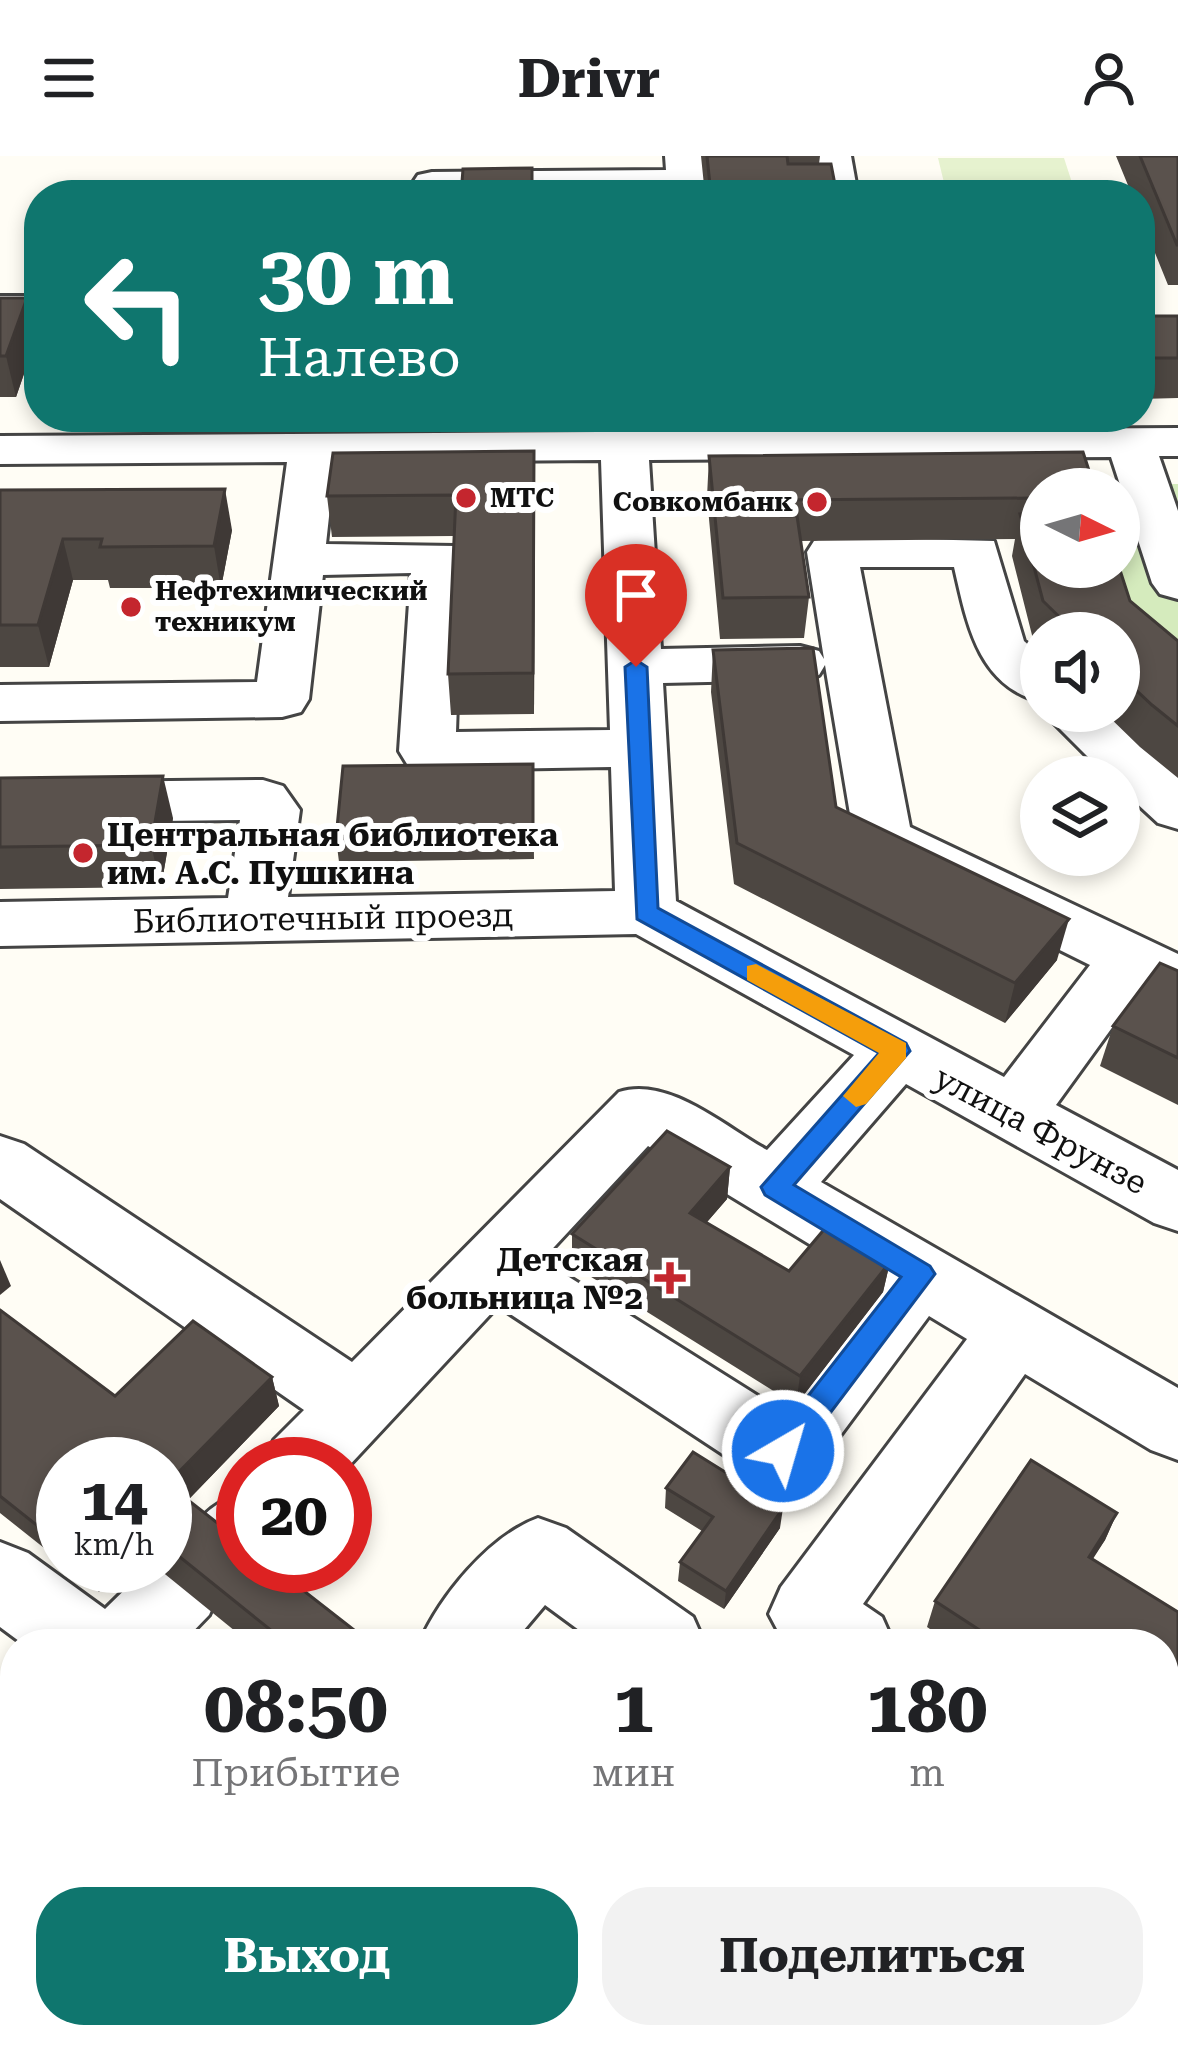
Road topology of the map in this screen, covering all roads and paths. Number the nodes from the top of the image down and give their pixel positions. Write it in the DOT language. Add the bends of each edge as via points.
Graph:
graph roads {
  1 [pos="433,178"];
  2 [pos="610,178"];
  3 [pos="686,178"];
  4 [pos="624,432"];
  5 [pos="1154,442"];
  6 [pos="313,448"];
  7 [pos="0,450"];
  8 [pos="298,560"];
  9 [pos="1154,561"];
  10 [pos="851,662"];
  11 [pos="1020,666"];
  12 [pos="636,667"];
  13 [pos="0,703"];
  14 [pos="1101,732"];
  15 [pos="640,748"];
  16 [pos="0,803"];
  17 [pos="1178,809"];
  18 [pos="646,913"];
  19 [pos="255,919"];
  20 [pos="0,924"];
  21 [pos="1154,969"];
  22 [pos="897,1051"];
  23 [pos="1012,1115"];
  24 [pos="0,1163"];
  25 [pos="775,1187"];
  26 [pos="1178,1203"];
  27 [pos="492,1265"];
  28 [pos="920,1274"];
  29 [pos="1015,1331"];
  30 [pos="356,1406"];
  31 [pos="1178,1427"];
  32 [pos="327,1437"];
  33 [pos="214,1557"];
  34 [pos="0,1580"];
  35 [pos="67,1629"];
  36 [pos="140,1629"];
  37 [pos="473,1629"];
  38 [pos="643,1629"];
  39 [pos="831,1629"];
  1 -- 2 [label="street"];
  2 -- 3 [label="street"];
  4 -- 5 [label="street"];
  4 -- 6 [label="street"];
  4 -- 12 [label="street"];
  5 -- 9 [label="street"];
  6 -- 7 [label="street"];
  6 -- 8 [label="street"];
  8 -- 13 [label="street" via="281,699"];
  8 -- 15 [label="street" via="437,557 427,751"];
  10 -- 11 [label="street" via="832,551 1002,552 999,647"];
  10 -- 12 [label="street"];
  10 -- 21 [label="street" via="883,838"];
  12 -- 15 [label="street"];
  14 -- 17 [label="street" via="1129,751"];
  15 -- 18 [label="street"];
  16 -- 19 [label="street" via="263,800 271,810"];
  18 -- 19 [label="street, Библиотечный проезд"];
  18 -- 22 [label="street, улица Фрунзе"];
  19 -- 20 [label="street, Библиотечный проезд"];
  21 -- 23 [label="street"];
  22 -- 23 [label="street, улица Фрунзе"];
  22 -- 25 [label="street"];
  23 -- 26 [label="street, улица Фрунзе"];
  24 -- 30 [label="street"];
  25 -- 27 [label="street" via="642,1110"];
  25 -- 28 [label="street"];
  27 -- 28 [label="street" via="783,1451"];
  27 -- 30 [label="street"];
  28 -- 29 [label="street"];
  29 -- 31 [label="street"];
  29 -- 39 [label="street" via="809,1614"];
  30 -- 32 [label="street"];
  33 -- 36 [label="street"];
  34 -- 35 [label="street"];
  37 -- 38 [label="street" via="538,1554"];
}
